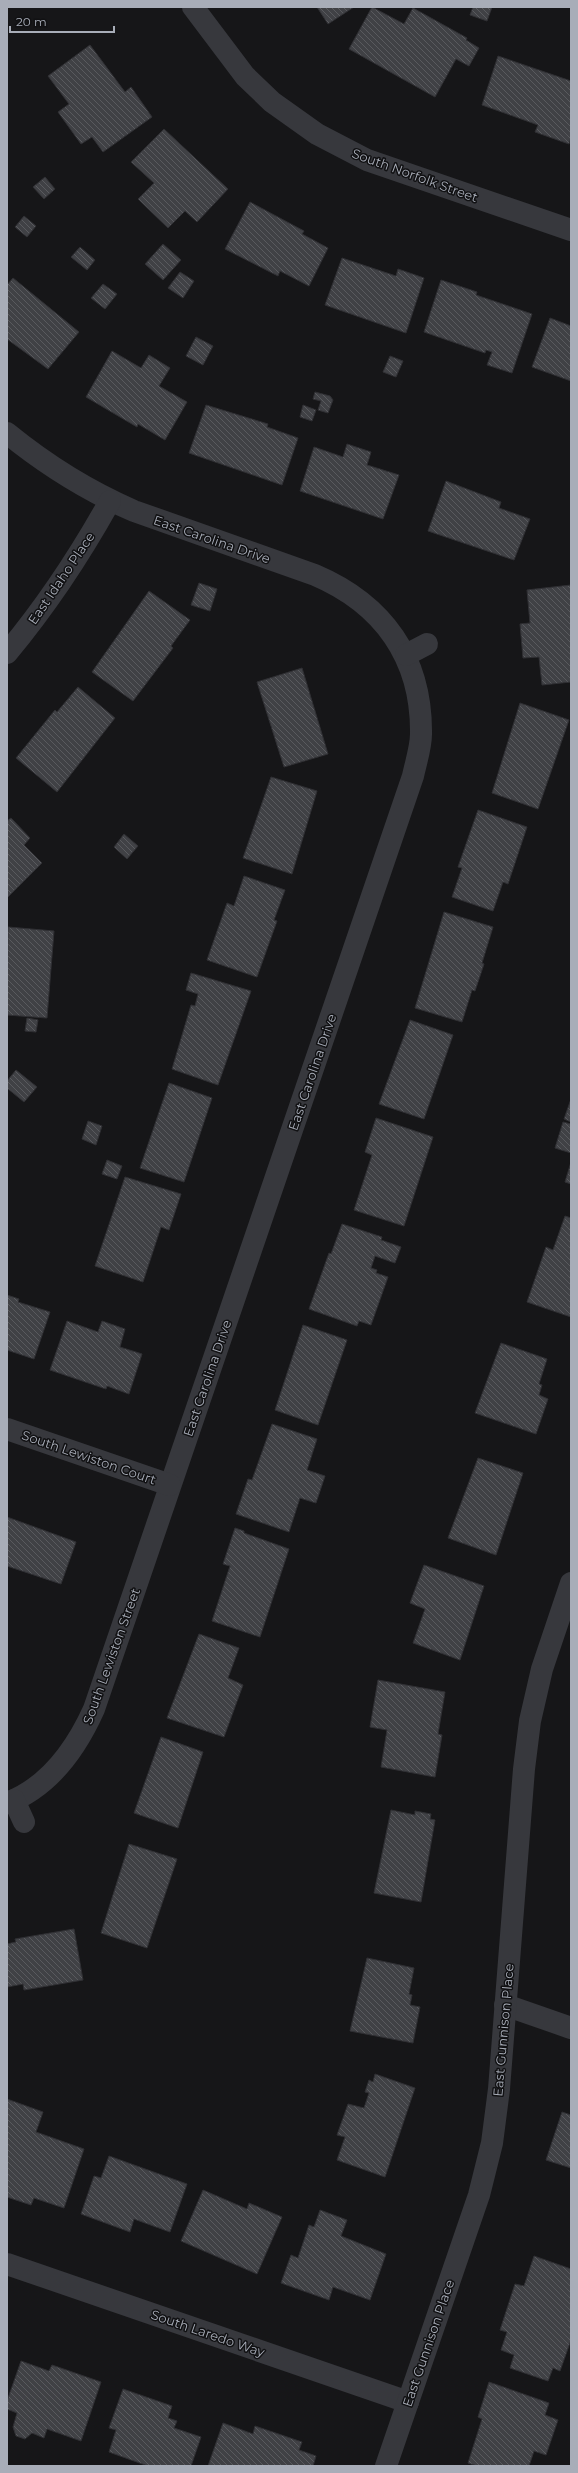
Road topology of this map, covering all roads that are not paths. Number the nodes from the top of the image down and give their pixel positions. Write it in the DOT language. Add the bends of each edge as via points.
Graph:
graph roads {
  1 [pos="193,7"];
  2 [pos="571,230"];
  3 [pos="7,432"];
  4 [pos="110,500"];
  5 [pos="427,644"];
  6 [pos="7,653"];
  7 [pos="406,655"];
  8 [pos="7,1429"];
  9 [pos="170,1485"];
  10 [pos="571,1584"];
  11 [pos="10,1802"];
  12 [pos="24,1822"];
  13 [pos="505,2005"];
  14 [pos="571,2028"];
  15 [pos="7,2264"];
  16 [pos="408,2402"];
  17 [pos="386,2466"];
  1 -- 2 [label="street, South Norfolk Street" via="245,76 272,102 317,134 367,160"];
  3 -- 4 [label="street, East Carolina Drive" via="55,468"];
  4 -- 6 [label="street, East Idaho Place" via="84,547 42,610"];
  4 -- 7 [label="street, East Carolina Drive" via="134,512 338,585 359,598 383,621"];
  5 -- 7 [label="street"];
  7 -- 9 [label="street, East Carolina Drive" via="419,694 421,735 413,776"];
  8 -- 9 [label="street, South Lewiston Court"];
  9 -- 11 [label="street, South Lewiston Street" via="94,1709 83,1732 70,1753 48,1777"];
  10 -- 13 [label="street, East Gunnison Place" via="542,1669 530,1722"];
  11 -- 12 [label="street, South Lewiston Street"];
  13 -- 14 [label="street"];
  13 -- 16 [label="street, East Gunnison Place" via="492,2143 479,2195"];
  15 -- 16 [label="street, South Laredo Way"];
  16 -- 17 [label="street, East Gunnison Place"];
}
